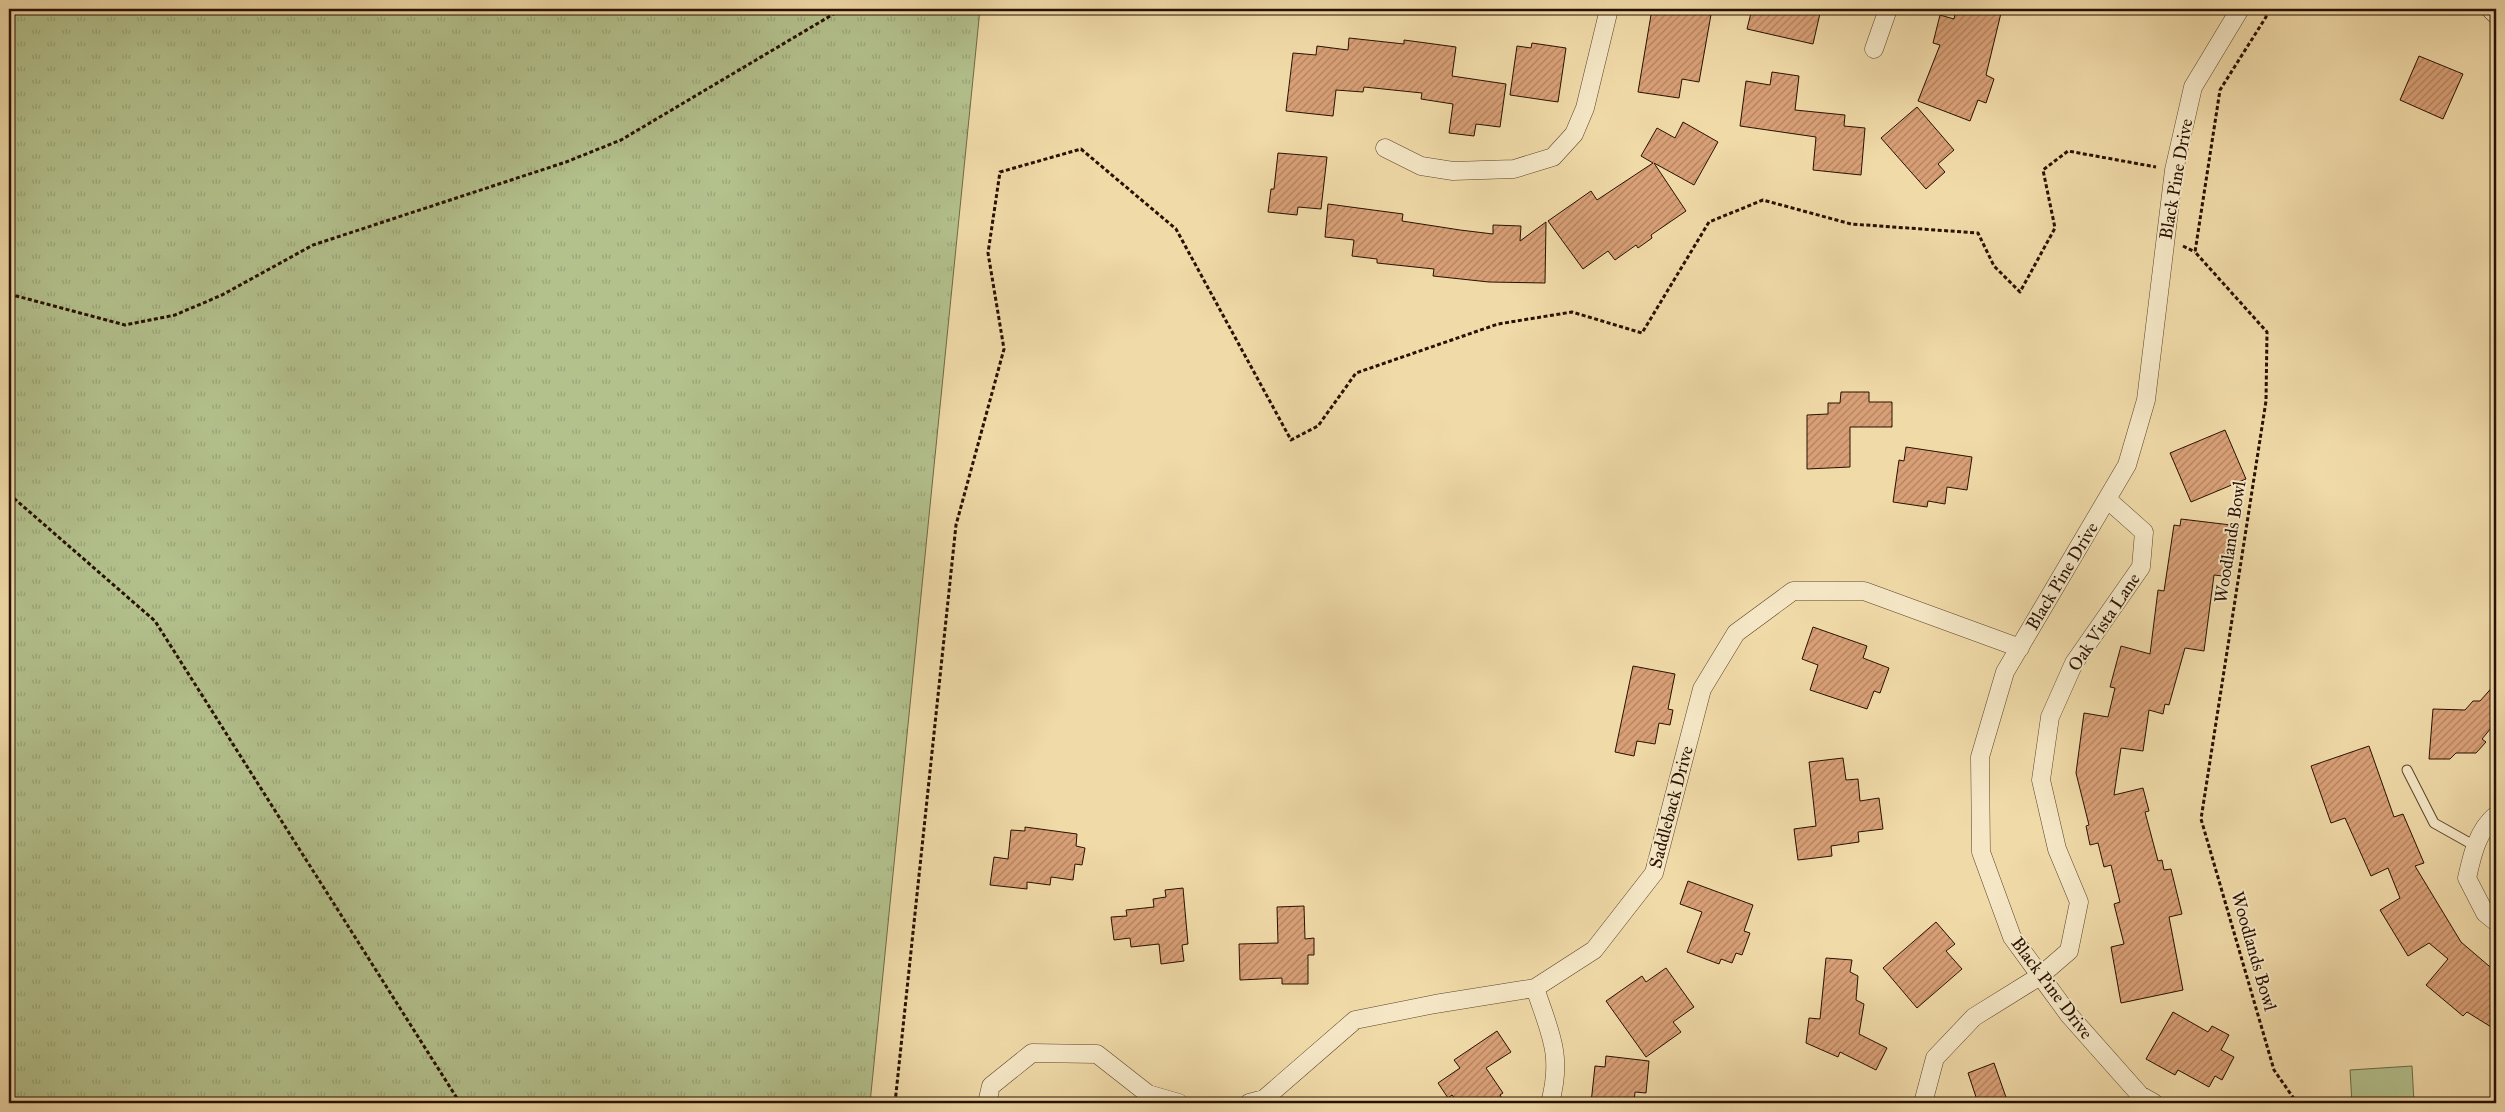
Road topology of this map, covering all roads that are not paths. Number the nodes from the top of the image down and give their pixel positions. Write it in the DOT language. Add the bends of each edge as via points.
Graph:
graph roads {
  1 [pos="1609,9"];
  2 [pos="1888,9"];
  3 [pos="2240,9"];
  4 [pos="2490,9"];
  5 [pos="2496,14"];
  6 [pos="1874,49"];
  7 [pos="1385,148"];
  8 [pos="2108,500"];
  9 [pos="2020,648"];
  10 [pos="2407,770"];
  11 [pos="2496,815"];
  12 [pos="2475,846"];
  13 [pos="2496,922"];
  14 [pos="2040,976"];
  15 [pos="1535,988"];
  16 [pos="988,1103"];
  17 [pos="1179,1103"];
  18 [pos="1249,1103"];
  19 [pos="1550,1103"];
  20 [pos="1923,1103"];
  21 [pos="2154,1103"];
  1 -- 7 [label="street" via="1585,108 1574,134 1553,157 1514,169 1453,171 1421,166"];
  2 -- 6 [label="street"];
  3 -- 8 [label="street, Black Pine Drive" via="2193,87 2174,170 2146,400 2128,465"];
  4 -- 5 [label="street"];
  8 -- 9 [label="street, Black Pine Drive"];
  8 -- 14 [label="street, Oak Vista Lane" via="2144,532 2141,567 2074,663 2050,718 2041,780 2057,849 2079,902 2069,951"];
  9 -- 14 [label="street, Black Pine Drive" via="2005,672 1980,757 1981,852 2012,937"];
  9 -- 15 [label="street, Saddleback Drive" via="1864,591 1793,591 1736,633 1702,689 1654,873 1594,950"];
  10 -- 12 [label="lane" via="2434,823"];
  11 -- 12 [label="street"];
  12 -- 13 [label="street" via="2466,878 2484,913"];
  14 -- 20 [label="street" via="1974,1017 1935,1058"];
  14 -- 21 [label="street, Black Pine Drive" via="2082,1030 2140,1095"];
  15 -- 18 [label="street, Saddleback Drive" via="1355,1020 1264,1099"];
  15 -- 19 [label="street" via="1555,1049 1556,1080"];
  16 -- 17 [label="street" via="991,1086 1032,1053 1097,1054 1148,1094"];
}
